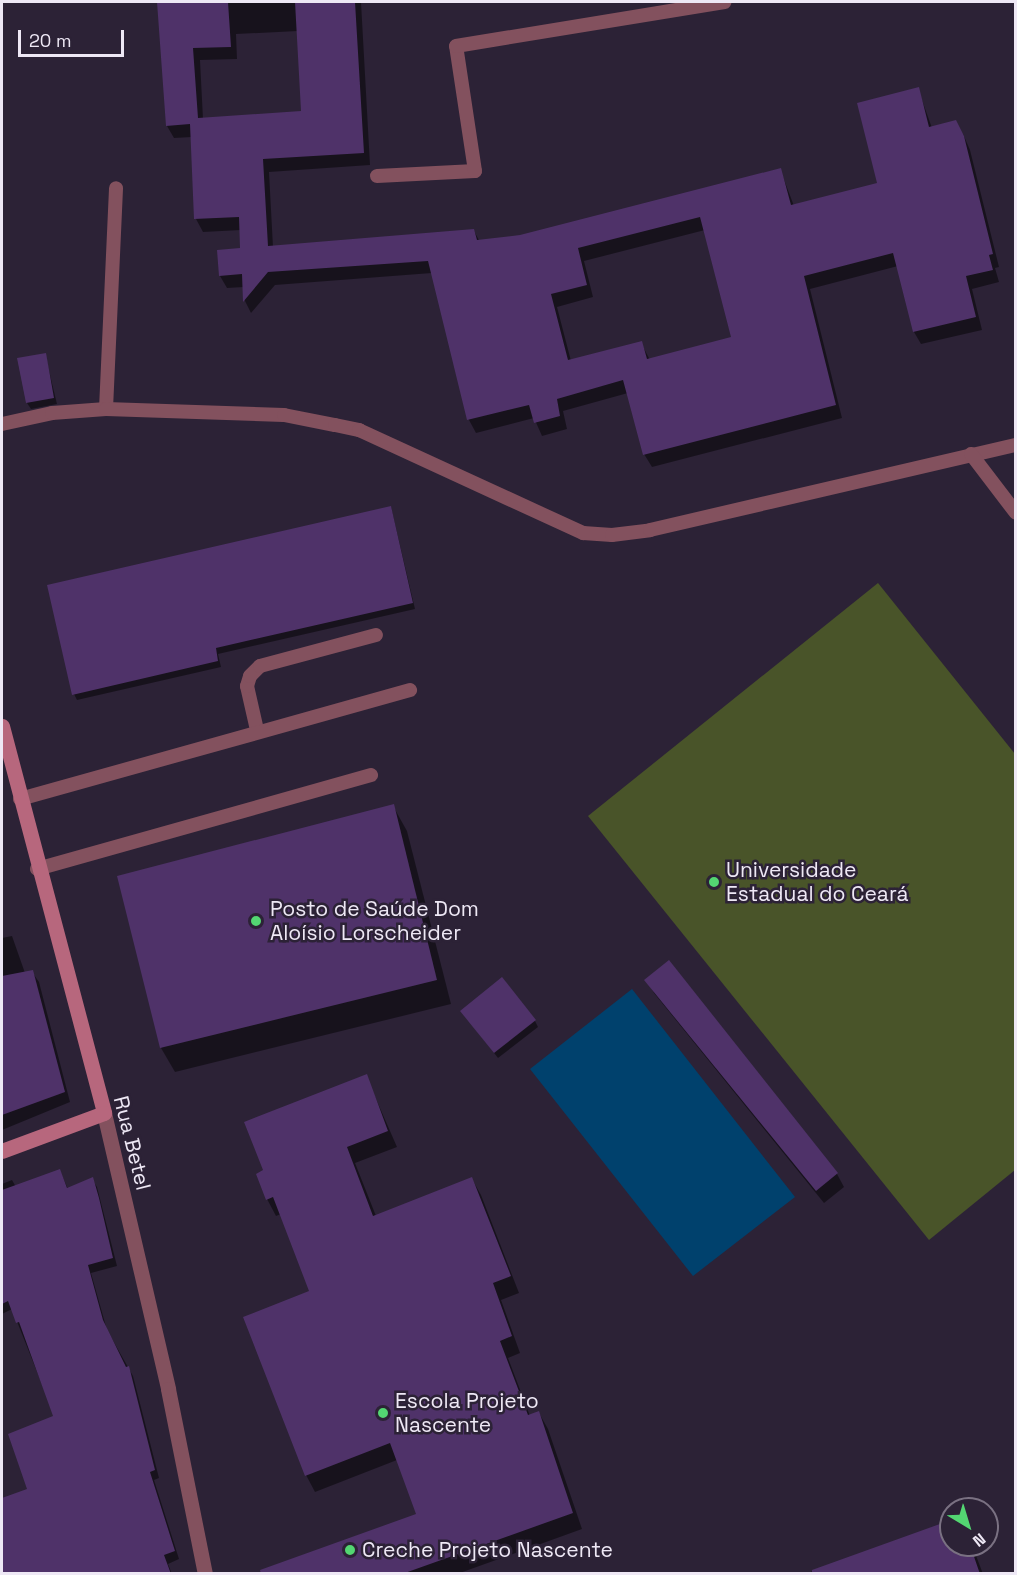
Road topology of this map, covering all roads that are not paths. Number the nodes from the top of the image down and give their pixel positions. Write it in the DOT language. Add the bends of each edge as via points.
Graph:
graph roads {
  1 [pos="724,2"];
  2 [pos="377,176"];
  3 [pos="116,188"];
  4 [pos="106,409"];
  5 [pos="2,424"];
  6 [pos="1016,445"];
  7 [pos="971,454"];
  8 [pos="1016,513"];
  9 [pos="375,635"];
  10 [pos="410,690"];
  11 [pos="2,726"];
  12 [pos="257,730"];
  13 [pos="371,775"];
  14 [pos="20,799"];
  15 [pos="37,869"];
  16 [pos="104,1113"];
  17 [pos="2,1151"];
  18 [pos="205,1574"];
  1 -- 2 [label="lane" via="456,46 475,171"];
  3 -- 4 [label="lane"];
  4 -- 5 [label="lane" via="52,413"];
  4 -- 7 [label="lane" via="284,416 359,430 583,533 612,535 650,530"];
  6 -- 7 [label="lane"];
  7 -- 8 [label="lane"];
  9 -- 12 [label="lane" via="260,666 247,686"];
  10 -- 12 [label="lane"];
  11 -- 14 [label="street, Rua Betel"];
  12 -- 14 [label="lane"];
  13 -- 15 [label="lane"];
  14 -- 15 [label="street, Rua Betel"];
  15 -- 16 [label="street, Rua Betel"];
  16 -- 17 [label="street"];
  16 -- 18 [label="street, Rua Betel" via="168,1389"];
}
